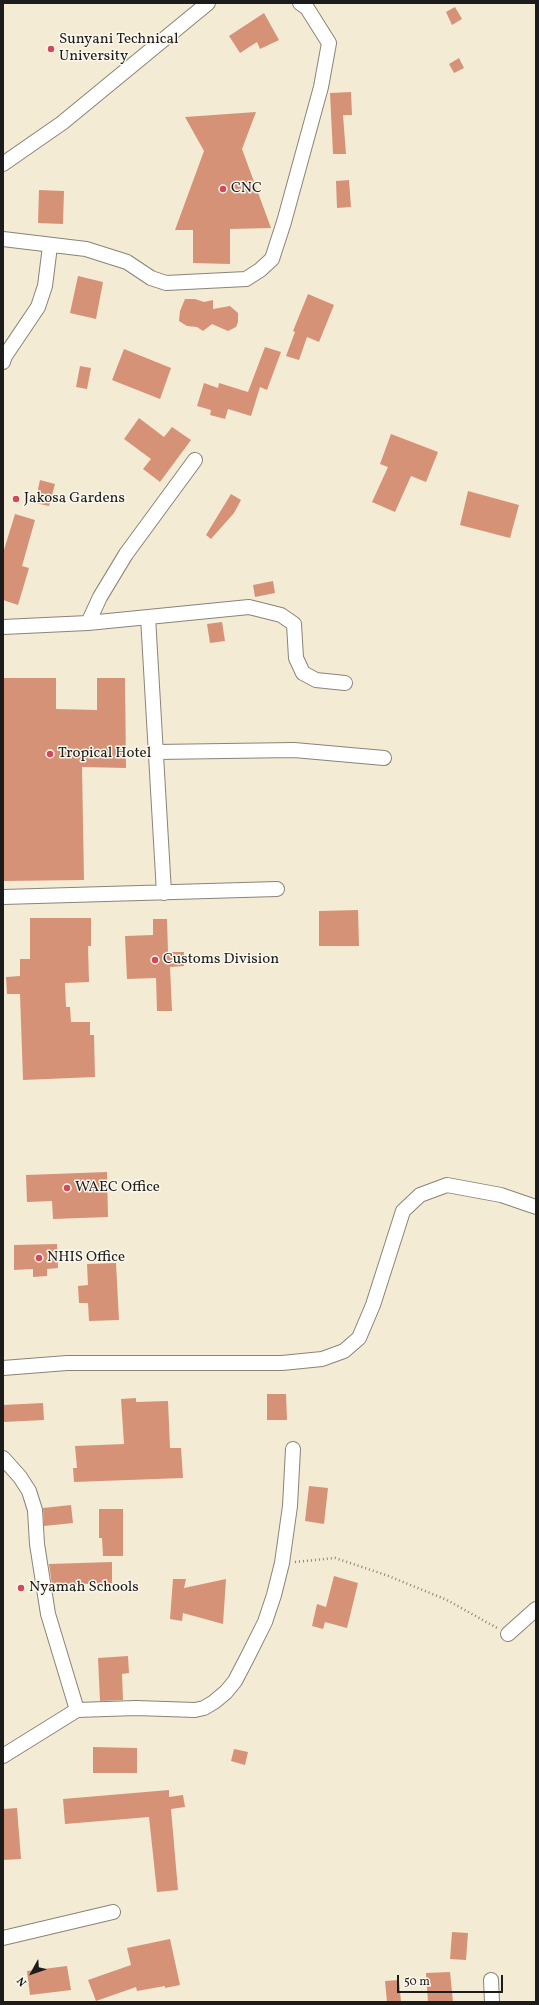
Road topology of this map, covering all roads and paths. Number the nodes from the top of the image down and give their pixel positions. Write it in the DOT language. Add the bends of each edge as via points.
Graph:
graph roads {
  1 [pos="208,3"];
  2 [pos="300,3"];
  3 [pos="3,164"];
  4 [pos="3,239"];
  5 [pos="50,246"];
  6 [pos="3,362"];
  7 [pos="195,460"];
  8 [pos="148,617"];
  9 [pos="88,623"];
  10 [pos="3,627"];
  11 [pos="345,683"];
  12 [pos="156,752"];
  13 [pos="384,758"];
  14 [pos="277,890"];
  15 [pos="164,893"];
  16 [pos="3,897"];
  17 [pos="536,1207"];
  18 [pos="3,1368"];
  19 [pos="293,1449"];
  20 [pos="3,1458"];
  21 [pos="282,1563"];
  22 [pos="536,1609"];
  23 [pos="508,1634"];
  24 [pos="77,1710"];
  25 [pos="3,1756"];
  26 [pos="113,1912"];
  27 [pos="3,1938"];
  28 [pos="492,1980"];
  29 [pos="492,2002"];
  1 -- 3 [label="street" via="62,123"];
  2 -- 5 [label="street" via="307,8 329,42 321,87 272,259 246,279 166,283 151,278 128,262 86,249"];
  4 -- 5 [label="street"];
  5 -- 6 [label="street" via="45,286 38,307 4,356"];
  7 -- 9 [label="street" via="126,554 100,597"];
  8 -- 9 [label="street"];
  8 -- 11 [label="street" via="249,607 281,615 294,624 296,658 303,673 316,680"];
  8 -- 12 [label="street"];
  9 -- 10 [label="street"];
  12 -- 13 [label="street" via="294,750"];
  12 -- 15 [label="street"];
  14 -- 15 [label="street"];
  15 -- 16 [label="street"];
  17 -- 18 [label="street" via="501,1195 447,1185 420,1195 403,1211 373,1305 359,1338 344,1350 322,1359 282,1363 67,1363"];
  19 -- 21 [label="street" via="290,1506"];
  20 -- 24 [label="street" via="29,1491 35,1510 37,1544 48,1614"];
  21 -- 23 [label="path" via="335,1558 447,1600"];
  21 -- 24 [label="street" via="265,1622 235,1681 214,1702 195,1710"];
  22 -- 23 [label="street"];
  24 -- 25 [label="street"];
  26 -- 27 [label="street"];
  28 -- 29 [label="street"];
}
